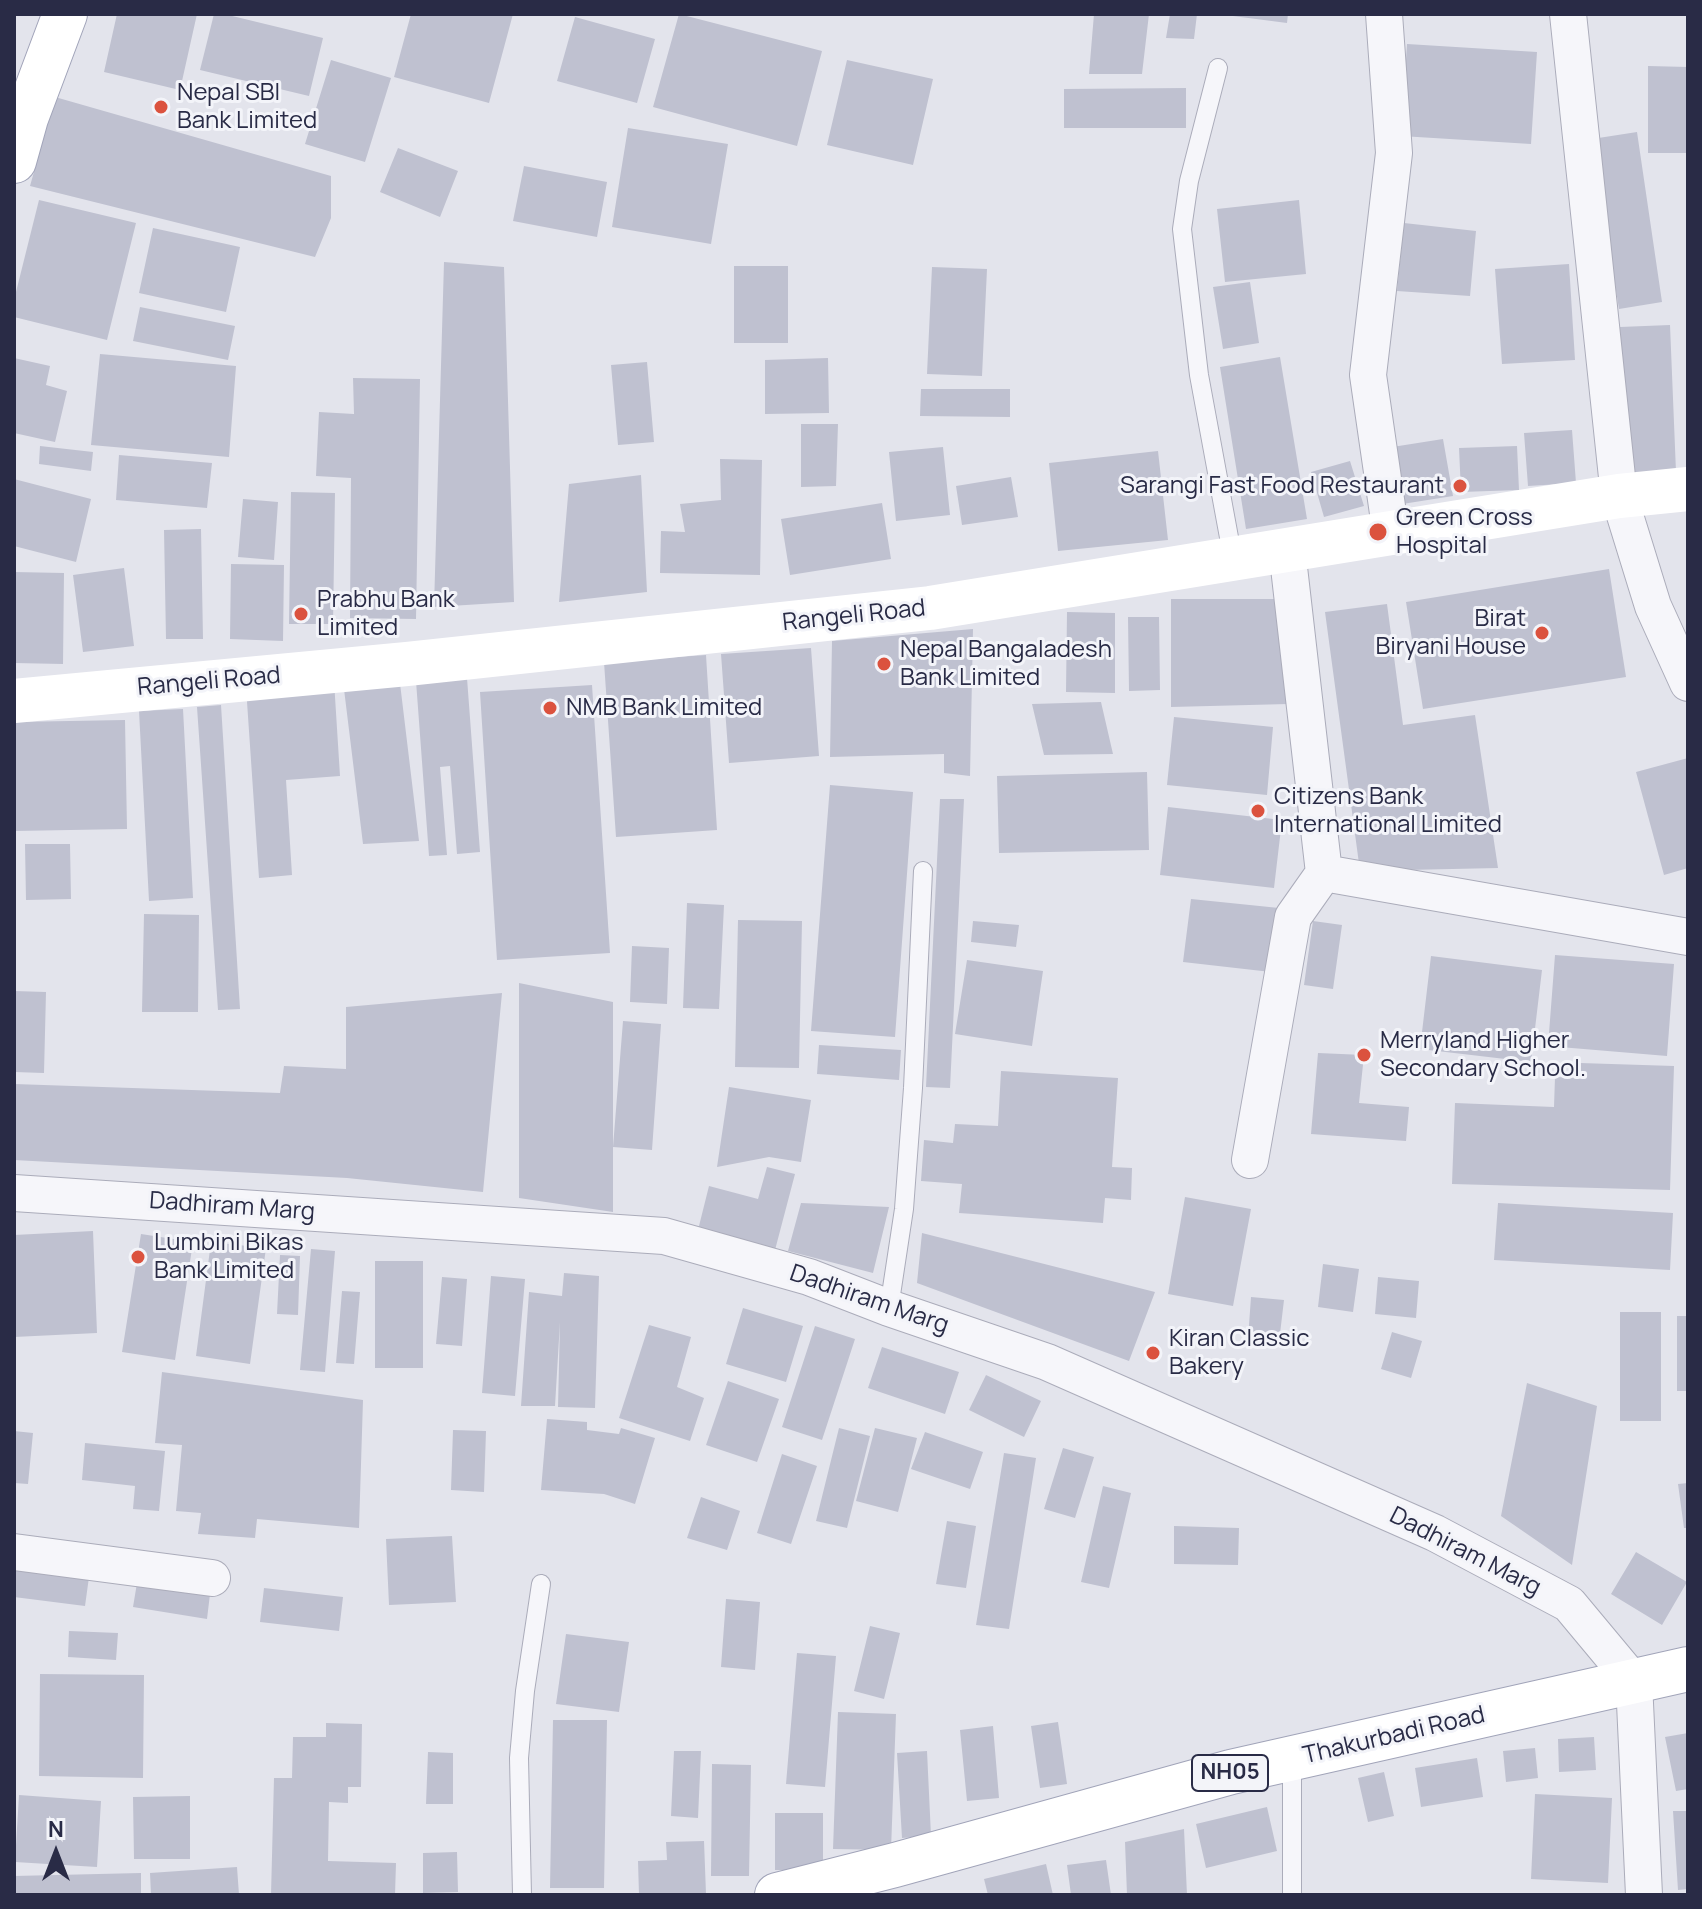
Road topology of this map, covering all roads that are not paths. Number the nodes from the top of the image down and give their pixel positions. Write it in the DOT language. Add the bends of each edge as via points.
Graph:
graph roads {
  1 [pos="65,14"];
  2 [pos="1384,14"];
  3 [pos="1568,14"];
  4 [pos="1218,68"];
  5 [pos="14,161"];
  6 [pos="1688,489"];
  7 [pos="1619,496"];
  8 [pos="1391,534"];
  9 [pos="1287,550"];
  10 [pos="1233,559"];
  11 [pos="1688,683"];
  12 [pos="14,701"];
  13 [pos="923,871"];
  14 [pos="1324,873"];
  15 [pos="1688,937"];
  16 [pos="1250,1160"];
  17 [pos="14,1193"];
  18 [pos="889,1308"];
  19 [pos="14,1552"];
  20 [pos="212,1578"];
  21 [pos="541,1584"];
  22 [pos="1688,1669"];
  23 [pos="1634,1682"];
  24 [pos="1292,1759"];
  25 [pos="522,1895"];
  26 [pos="777,1895"];
  27 [pos="1292,1895"];
  28 [pos="1644,1895"];
  1 -- 5 [label="main road"];
  2 -- 8 [label="street" via="1394,153 1368,375"];
  3 -- 7 [label="street"];
  4 -- 10 [label="lane" via="1182,229 1199,375"];
  6 -- 7 [label="main road, Rangeli Road"];
  7 -- 8 [label="main road, Rangeli Road"];
  7 -- 11 [label="street" via="1653,606"];
  8 -- 9 [label="main road, Rangeli Road"];
  9 -- 10 [label="main road, Rangeli Road"];
  9 -- 14 [label="street"];
  10 -- 12 [label="main road, Rangeli Road" via="930,608"];
  13 -- 18 [label="lane" via="904,1209"];
  14 -- 15 [label="street"];
  14 -- 16 [label="street" via="1293,917"];
  17 -- 18 [label="street, Dadhiram Marg" via="664,1236 809,1277"];
  18 -- 23 [label="street, Dadhiram Marg" via="1047,1362 1435,1533 1569,1604"];
  19 -- 20 [label="street"];
  21 -- 25 [label="lane" via="519,1758"];
  22 -- 23 [label="main road, Thakurbadi Road / NH05"];
  23 -- 24 [label="main road, Thakurbadi Road / NH05"];
  23 -- 28 [label="street"];
  24 -- 26 [label="main road, Thakurbadi Road / NH05"];
  24 -- 27 [label="lane"];
}
